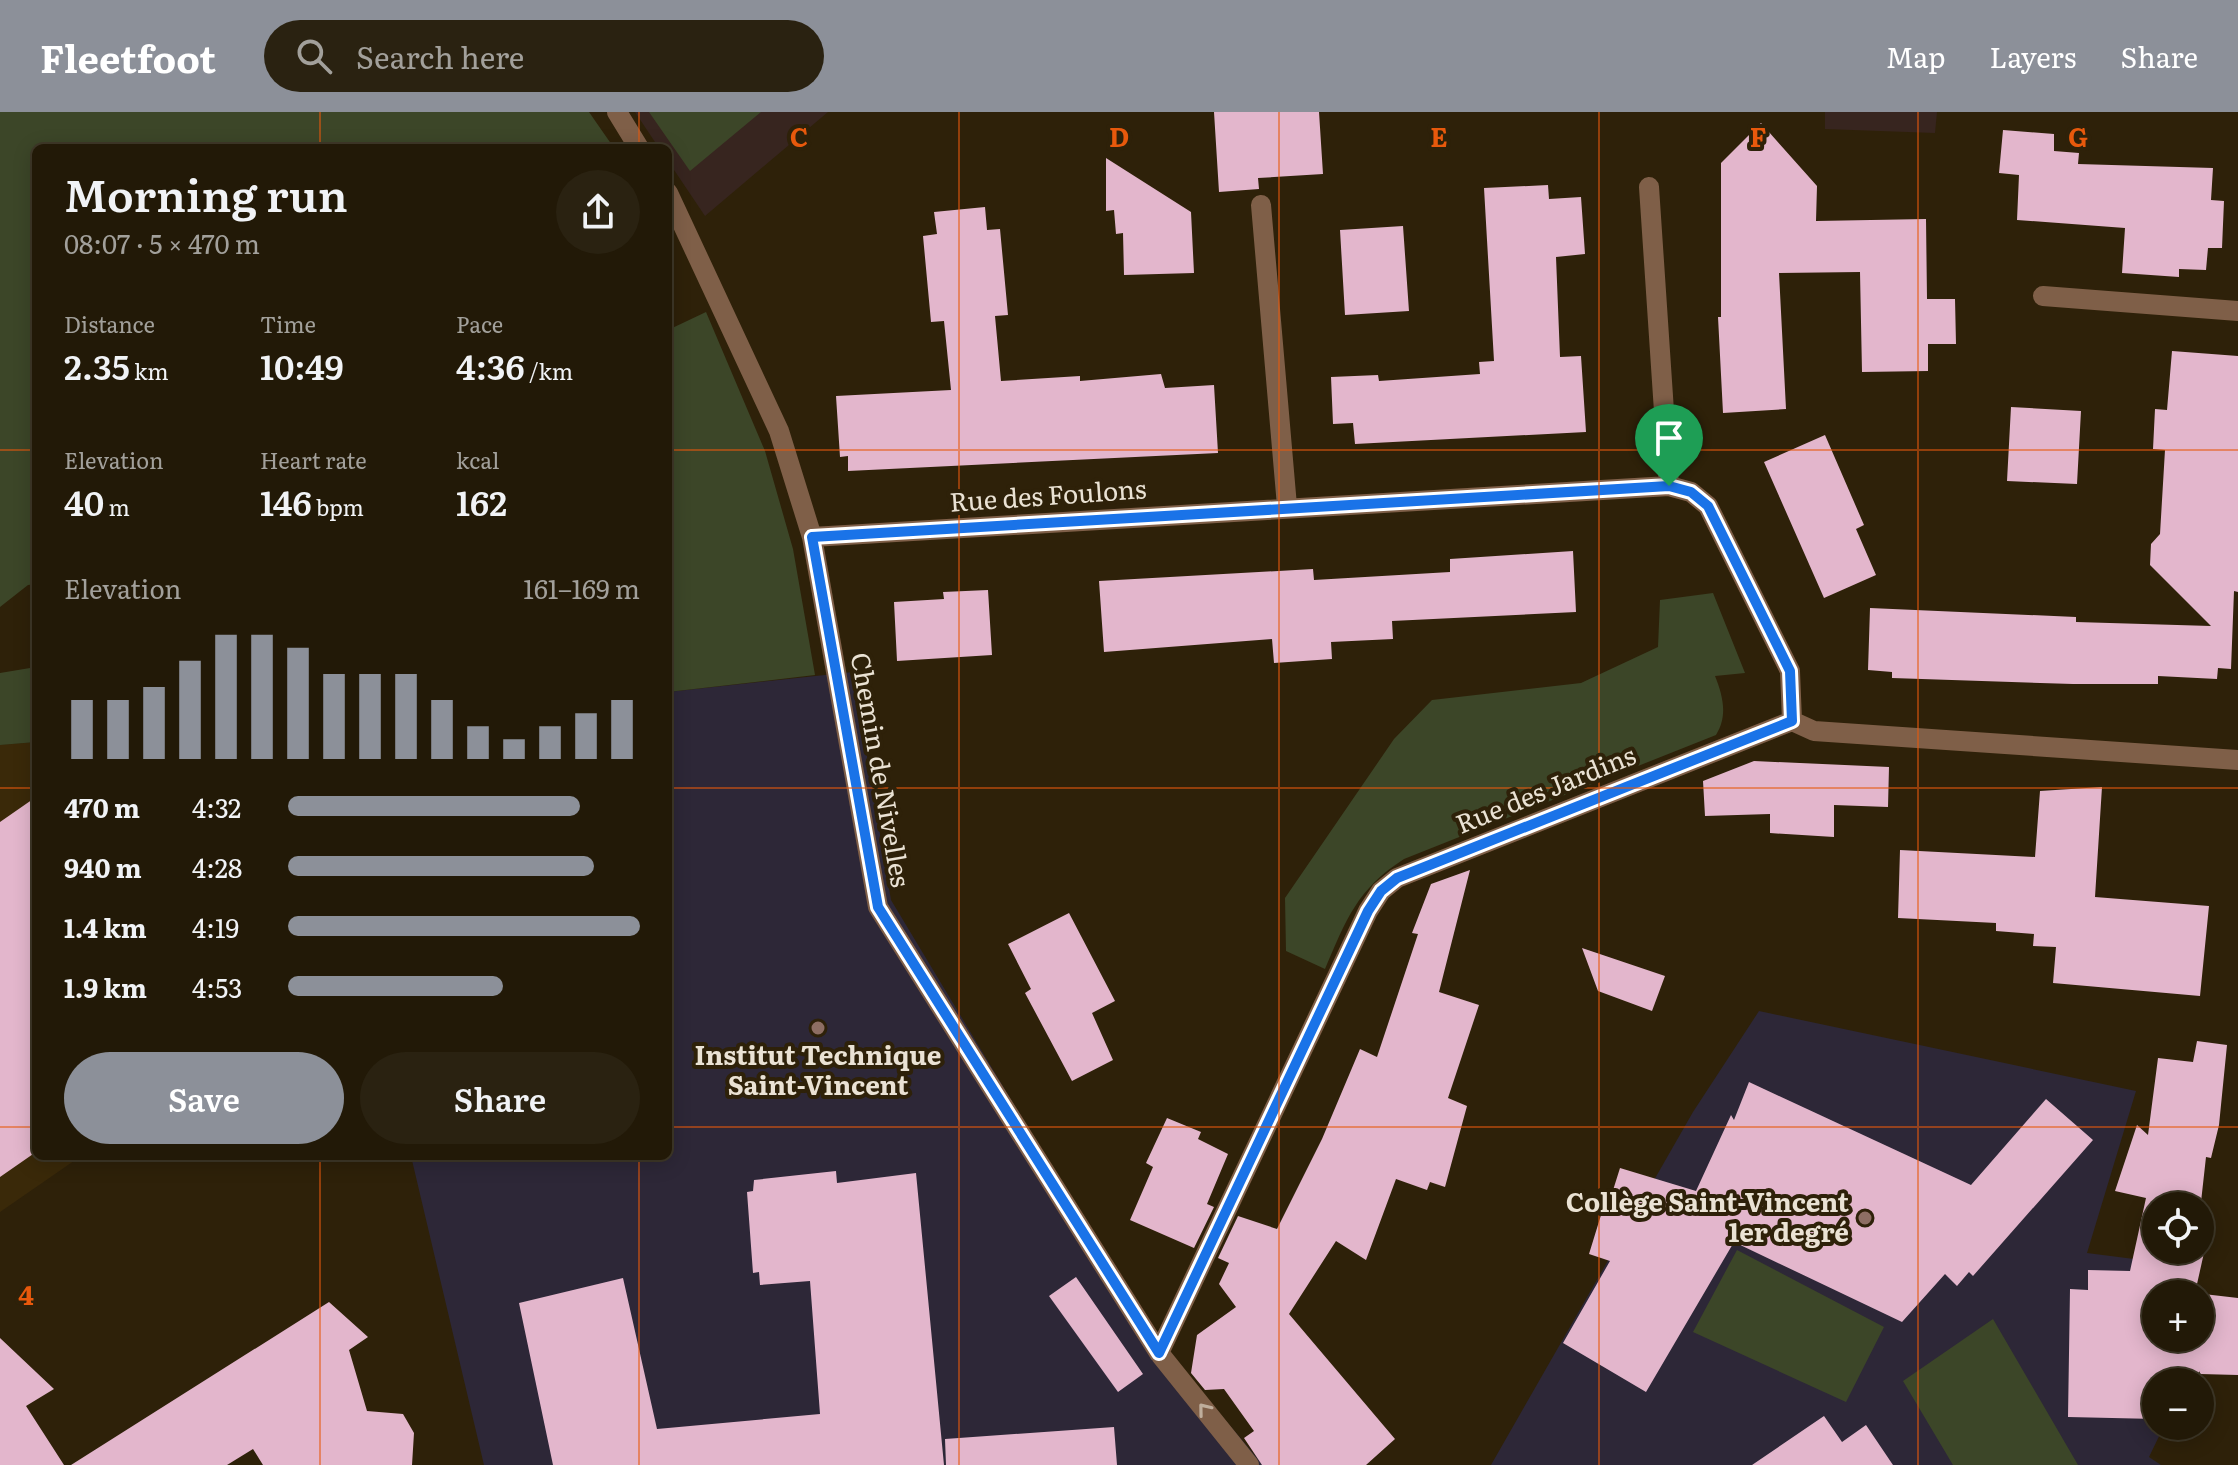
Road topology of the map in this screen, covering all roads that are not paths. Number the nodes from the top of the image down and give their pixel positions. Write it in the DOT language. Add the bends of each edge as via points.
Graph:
graph roads {
  1 [pos="617,112"];
  2 [pos="637,144"];
  3 [pos="1649,187"];
  4 [pos="672,202"];
  5 [pos="1261,205"];
  6 [pos="2043,296"];
  7 [pos="2238,311"];
  8 [pos="1669,486"];
  9 [pos="1287,506"];
  10 [pos="812,537"];
  11 [pos="1792,721"];
  12 [pos="2238,760"];
  13 [pos="1159,1353"];
  14 [pos="1249,1465"];
  1 -- 2 [label="street"];
  3 -- 8 [label="street"];
  4 -- 10 [label="street, Chemin de Nivelles" via="779,431"];
  5 -- 9 [label="street"];
  6 -- 7 [label="street"];
  8 -- 9 [label="street, Rue des Foulons"];
  8 -- 11 [label="street, Rue des Foulons" via="1691,492 1708,506 1790,671"];
  9 -- 10 [label="street, Rue des Foulons"];
  10 -- 13 [label="street, Chemin de Nivelles" via="878,907"];
  11 -- 12 [label="street" via="1814,731"];
  11 -- 13 [label="street, Rue des Jardins" via="1397,878 1381,891"];
  14 -- 13 [label="street, Chemin de Nivelles, one-way"];
}
